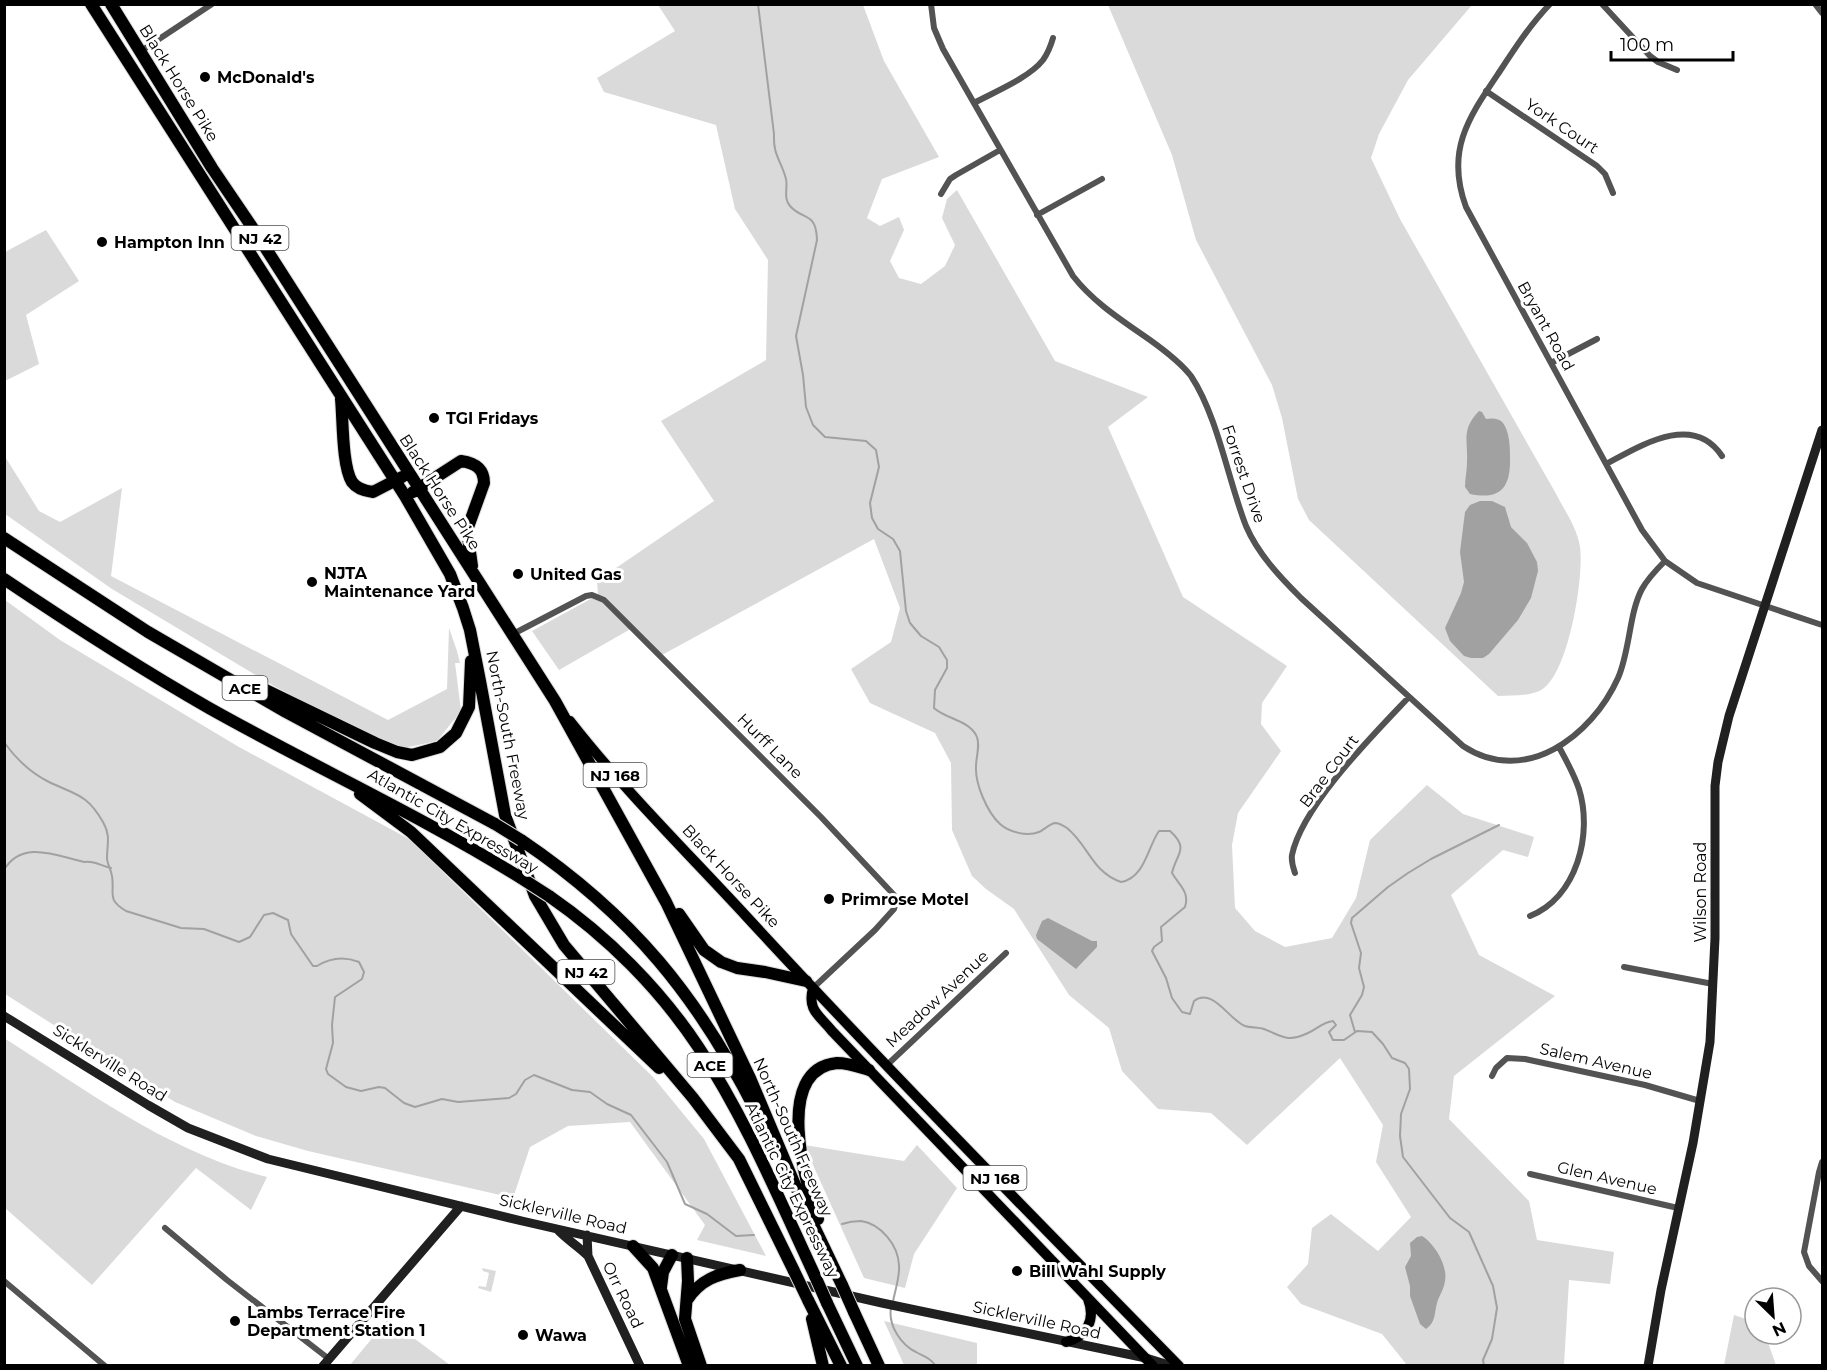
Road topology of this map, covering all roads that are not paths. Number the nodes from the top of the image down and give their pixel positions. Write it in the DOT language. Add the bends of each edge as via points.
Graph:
graph roads {
  1 [pos="91,4"];
  2 [pos="111,4"];
  3 [pos="212,4"];
  4 [pos="931,4"];
  5 [pos="1550,4"];
  6 [pos="1602,4"];
  7 [pos="1815,4"];
  8 [pos="1822,13"];
  9 [pos="1053,38"];
  10 [pos="141,51"];
  11 [pos="1677,70"];
  12 [pos="1486,91"];
  13 [pos="974,103"];
  14 [pos="1000,150"];
  15 [pos="1102,179"];
  16 [pos="1613,193"];
  17 [pos="941,194"];
  18 [pos="1037,215"];
  19 [pos="1597,339"];
  20 [pos="1551,363"];
  21 [pos="341,397"];
  22 [pos="1822,430"];
  23 [pos="1722,456"];
  24 [pos="1606,464"];
  25 [pos="408,473"];
  26 [pos="395,481"];
  27 [pos="418,489"];
  28 [pos="405,496"];
  29 [pos="4,538"];
  30 [pos="1665,561"];
  31 [pos="473,573"];
  32 [pos="4,579"];
  33 [pos="1765,606"];
  34 [pos="1822,625"];
  35 [pos="470,630"];
  36 [pos="148,632"];
  37 [pos="513,634"];
  38 [pos="1409,696"];
  39 [pos="555,701"];
  40 [pos="1559,747"];
  41 [pos="309,761"];
  42 [pos="641,856"];
  43 [pos="1295,873"];
  44 [pos="1530,916"];
  45 [pos="1006,953"];
  46 [pos="1624,967"];
  47 [pos="1713,984"];
  48 [pos="809,985"];
  49 [pos="4,1016"];
  50 [pos="887,1065"];
  51 [pos="869,1070"];
  52 [pos="1492,1076"];
  53 [pos="912,1091"];
  54 [pos="693,1098"];
  55 [pos="900,1101"];
  56 [pos="1700,1101"];
  57 [pos="1822,1162"];
  58 [pos="1530,1174"];
  59 [pos="996,1180"];
  60 [pos="985,1191"];
  61 [pos="801,1199"];
  62 [pos="461,1206"];
  63 [pos="1678,1208"];
  64 [pos="165,1227"];
  65 [pos="557,1229"];
  66 [pos="587,1235"];
  67 [pos="633,1246"];
  68 [pos="672,1255"];
  69 [pos="588,1256"];
  70 [pos="687,1258"];
  71 [pos="740,1270"];
  72 [pos="4,1281"];
  73 [pos="1822,1281"];
  74 [pos="842,1285"];
  75 [pos="661,1288"];
  76 [pos="1085,1293"];
  77 [pos="808,1300"];
  78 [pos="686,1301"];
  79 [pos="1066,1341"];
  80 [pos="326,1362"];
  81 [pos="1149,1362"];
  82 [pos="105,1365"];
  83 [pos="640,1365"];
  84 [pos="689,1365"];
  85 [pos="700,1365"];
  86 [pos="823,1365"];
  87 [pos="841,1365"];
  88 [pos="857,1365"];
  89 [pos="879,1365"];
  90 [pos="1172,1365"];
  91 [pos="1179,1365"];
  92 [pos="1648,1365"];
  1 -- 21 [label="highway, Black Horse Pike / NJ 42"];
  2 -- 10 [label="highway, Black Horse Pike / NJ 42"];
  3 -- 10 [label="street"];
  4 -- 13 [label="street, Forrest Drive" via="939,41"];
  5 -- 12 [label="street, Bryant Road"];
  6 -- 11 [label="street" via="1650,56"];
  7 -- 8 [label="street"];
  9 -- 13 [label="street" via="1049,50 1029,73"];
  10 -- 25 [label="highway, Black Horse Pike / NJ 42"];
  12 -- 16 [label="street, York Court" via="1597,166"];
  12 -- 20 [label="street, Bryant Road" via="1461,140 1461,195"];
  13 -- 14 [label="street, Forrest Drive"];
  14 -- 17 [label="street" via="950,179"];
  14 -- 18 [label="street, Forrest Drive"];
  15 -- 18 [label="street"];
  18 -- 38 [label="street, Forrest Drive" via="1086,292 1161,348 1190,376 1210,414 1246,526 1269,564"];
  19 -- 20 [label="street"];
  20 -- 24 [label="street, Bryant Road"];
  21 -- 26 [label="highway, Black Horse Pike / NJ 42"];
  21 -- 26 [label="highway" via="345,458 352,482 357,488 373,492"];
  22 -- 33 [label="street, Wilson Road"];
  23 -- 24 [label="street" via="1703,439 1672,435 1650,441"];
  24 -- 30 [label="street, Bryant Road" via="1642,530"];
  25 -- 26 [label="highway"];
  25 -- 27 [label="highway, Black Horse Pike / NJ 42"];
  26 -- 28 [label="highway, Black Horse Pike / NJ 42"];
  27 -- 28 [label="highway"];
  27 -- 31 [label="highway, Black Horse Pike / NJ 42"];
  27 -- 31 [label="highway" via="461,461 480,468 484,483 467,530"];
  28 -- 35 [label="highway, North-South Freeway / NJ 42" via="450,574"];
  29 -- 36 [label="highway, Atlantic City Expressway / ACE"];
  30 -- 33 [label="street, Bryant Road" via="1707,587"];
  30 -- 40 [label="street, Forrest Drive" via="1642,590 1621,670 1610,693 1583,728"];
  31 -- 37 [label="highway, Black Horse Pike / NJ 42"];
  32 -- 41 [label="highway, Atlantic City Expressway / ACE" via="210,709"];
  33 -- 34 [label="street, Bryant Road"];
  33 -- 47 [label="street, Wilson Road" via="1718,762"];
  35 -- 36 [label="highway" via="471,693 463,721 448,741 412,755 375,743"];
  35 -- 54 [label="highway, North-South Freeway / NJ 42" via="505,815 535,896 564,945"];
  36 -- 61 [label="highway, Atlantic City Expressway / ACE, bridge" via="286,712 495,824 546,857 606,904 679,985 725,1052"];
  37 -- 39 [label="highway, Black Horse Pike / NJ 42"];
  37 -- 48 [label="street, Hurff Lane" via="586,596 604,600 894,895 894,909"];
  38 -- 40 [label="street, Forrest Drive" via="1457,741 1480,755 1527,760"];
  38 -- 43 [label="street, Brae Court" via="1345,767 1315,808 1293,853"];
  39 -- 42 [label="highway, North-South Freeway / NJ 42"];
  39 -- 48 [label="main road, Black Horse Pike / NJ 168" via="636,800"];
  40 -- 44 [label="street" via="1580,796 1582,846 1565,889 1548,907"];
  41 -- 54 [label="highway" via="411,832"];
  41 -- 88 [label="highway, Atlantic City Expressway / ACE, bridge" via="473,848 549,896 629,963 659,995 699,1047 729,1099"];
  42 -- 48 [label="highway" via="704,950 737,968"];
  42 -- 61 [label="highway, North-South Freeway / NJ 42" via="750,1078"];
  45 -- 50 [label="street, Meadow Avenue"];
  46 -- 47 [label="street"];
  47 -- 56 [label="street, Wilson Road" via="1710,1042"];
  48 -- 50 [label="main road, Black Horse Pike / NJ 168"];
  48 -- 51 [label="main road, NJ 168" via="812,1008"];
  49 -- 62 [label="street, Sicklerville Road" via="188,1128 268,1159"];
  50 -- 53 [label="main road, Black Horse Pike / NJ 168"];
  51 -- 55 [label="main road, NJ 168"];
  51 -- 74 [label="highway" via="848,1064 828,1065 806,1083 799,1102 797,1131 809,1188"];
  52 -- 56 [label="street, Salem Avenue" via="1507,1058 1525,1059"];
  53 -- 55 [label="main road"];
  53 -- 59 [label="main road, Black Horse Pike / NJ 168"];
  54 -- 77 [label="highway, North-South Freeway / NJ 42, bridge" via="739,1159"];
  55 -- 60 [label="main road, NJ 168"];
  56 -- 63 [label="street, Wilson Road"];
  57 -- 73 [label="street" via="1804,1248 1809,1266"];
  58 -- 63 [label="street, Glen Avenue"];
  59 -- 60 [label="main road"];
  59 -- 91 [label="main road, Black Horse Pike / NJ 168"];
  60 -- 76 [label="main road, NJ 168"];
  61 -- 74 [label="highway, North-South Freeway / NJ 42"];
  62 -- 65 [label="street, Sicklerville Road"];
  62 -- 80 [label="street"];
  63 -- 92 [label="street, Wilson Road"];
  64 -- 80 [label="street"];
  65 -- 66 [label="street, Sicklerville Road"];
  65 -- 69 [label="street"];
  66 -- 67 [label="street, Sicklerville Road"];
  66 -- 69 [label="street, Orr Road"];
  67 -- 68 [label="street, Sicklerville Road"];
  67 -- 75 [label="highway" via="653,1268"];
  68 -- 70 [label="street, Sicklerville Road"];
  68 -- 75 [label="highway" via="663,1272"];
  69 -- 83 [label="street, Orr Road"];
  70 -- 71 [label="street, Sicklerville Road"];
  70 -- 78 [label="highway"];
  71 -- 78 [label="highway" via="709,1278"];
  71 -- 79 [label="street, Sicklerville Road"];
  72 -- 82 [label="street"];
  74 -- 89 [label="highway, North-South Freeway / NJ 42, bridge"];
  75 -- 84 [label="highway"];
  76 -- 79 [label="main road" via="1091,1308 1089,1326 1081,1335"];
  76 -- 81 [label="main road, NJ 168"];
  77 -- 86 [label="highway"];
  77 -- 87 [label="highway, North-South Freeway / NJ 42"];
  78 -- 85 [label="highway" via="686,1328"];
  79 -- 81 [label="street, Sicklerville Road"];
  81 -- 90 [label="street, Sicklerville Road"];
}
